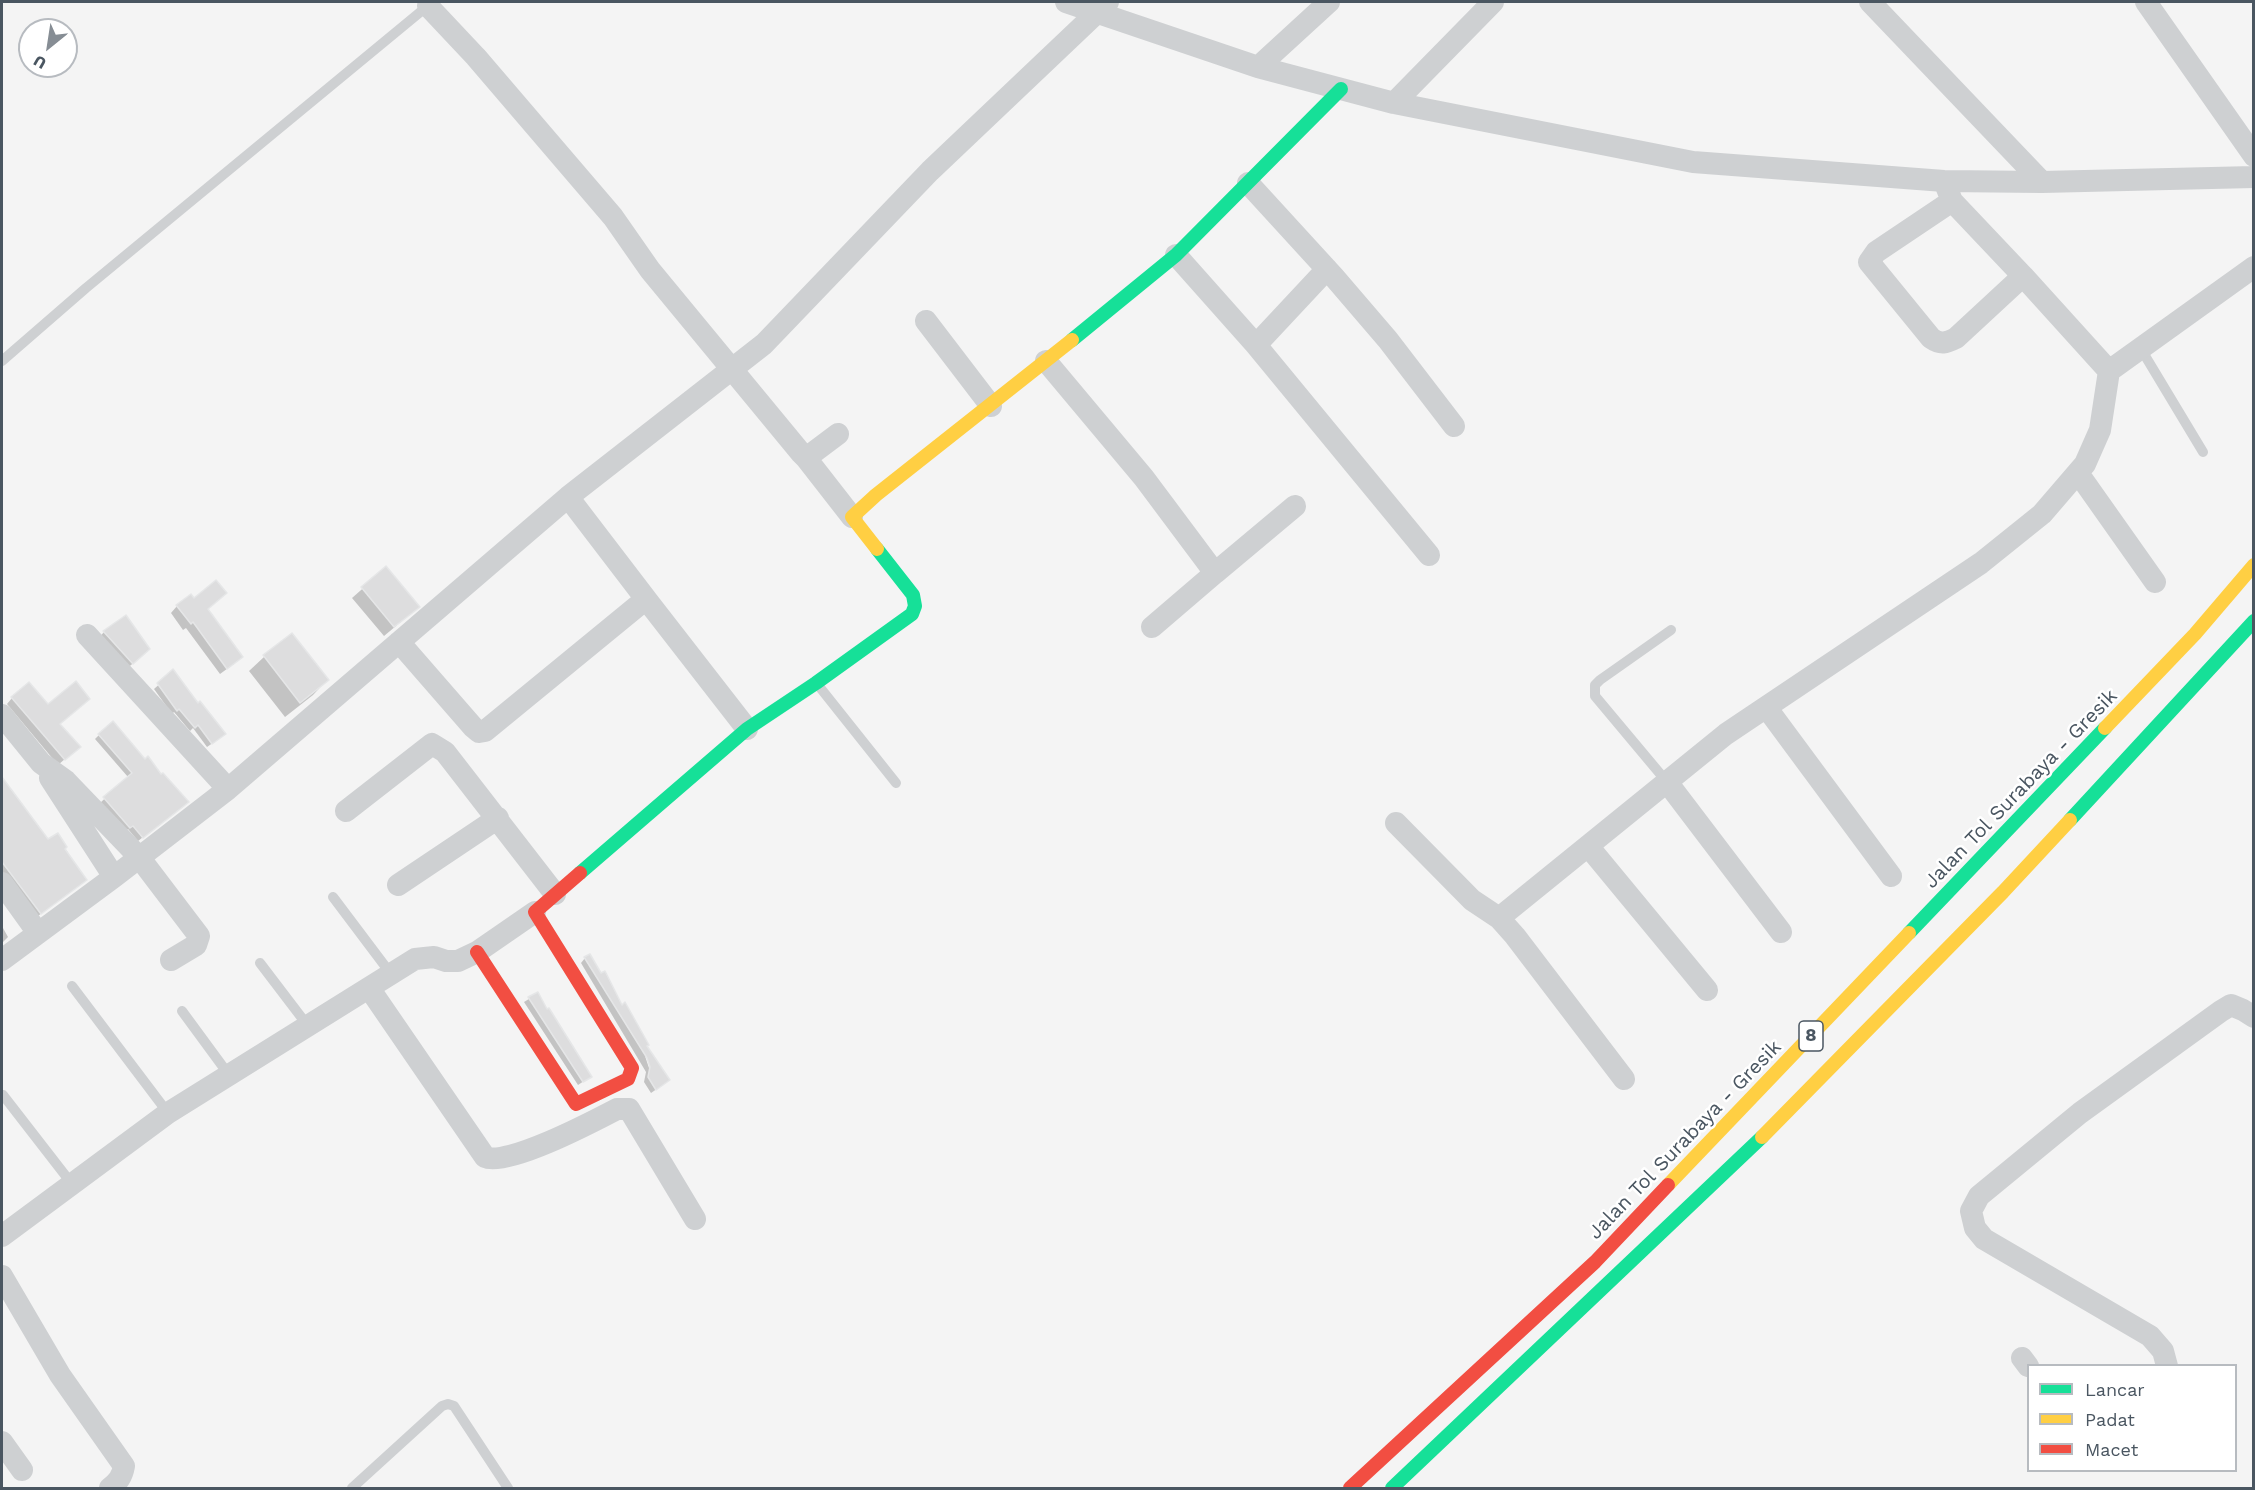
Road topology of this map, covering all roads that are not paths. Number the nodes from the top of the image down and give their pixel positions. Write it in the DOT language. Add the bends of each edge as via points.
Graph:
graph roads {
  1 [pos="1066,2"];
  2 [pos="1329,2"];
  3 [pos="1493,2"];
  4 [pos="1870,2"];
  5 [pos="2152,3"];
  6 [pos="430,4"];
  7 [pos="1102,8"];
  8 [pos="1258,67"];
  9 [pos="1341,89"];
  10 [pos="1394,103"];
  11 [pos="2253,156"];
  12 [pos="2253,177"];
  13 [pos="2042,182"];
  14 [pos="1248,183"];
  15 [pos="1948,191"];
  16 [pos="1176,255"];
  17 [pos="2253,267"];
  18 [pos="1327,269"];
  19 [pos="2023,276"];
  20 [pos="926,321"];
  21 [pos="1256,345"];
  22 [pos="2141,348"];
  23 [pos="2,361"];
  24 [pos="1046,361"];
  25 [pos="730,369"];
  26 [pos="2109,371"];
  27 [pos="991,405"];
  28 [pos="1454,426"];
  29 [pos="838,434"];
  30 [pos="2203,452"];
  31 [pos="806,458"];
  32 [pos="2078,473"];
  33 [pos="568,497"];
  34 [pos="1295,506"];
  35 [pos="852,517"];
  36 [pos="1429,555"];
  37 [pos="2253,565"];
  38 [pos="1215,573"];
  39 [pos="2155,582"];
  40 [pos="646,599"];
  41 [pos="2253,621"];
  42 [pos="1152,627"];
  43 [pos="1671,630"];
  44 [pos="87,635"];
  45 [pos="399,642"];
  46 [pos="816,683"];
  47 [pos="1766,707"];
  48 [pos="2,715"];
  49 [pos="747,729"];
  50 [pos="41,763"];
  51 [pos="1667,782"];
  52 [pos="896,783"];
  53 [pos="228,789"];
  54 [pos="346,811"];
  55 [pos="498,818"];
  56 [pos="1396,823"];
  57 [pos="1588,846"];
  58 [pos="139,857"];
  59 [pos="1891,876"];
  60 [pos="114,877"];
  61 [pos="2,883"];
  62 [pos="398,885"];
  63 [pos="555,894"];
  64 [pos="333,897"];
  65 [pos="535,912"];
  66 [pos="1499,918"];
  67 [pos="1781,932"];
  68 [pos="38,933"];
  69 [pos="477,952"];
  70 [pos="2,960"];
  71 [pos="171,960"];
  72 [pos="260,963"];
  73 [pos="391,974"];
  74 [pos="72,986"];
  75 [pos="369,988"];
  76 [pos="1707,990"];
  77 [pos="182,1011"];
  78 [pos="2253,1017"];
  79 [pos="308,1026"];
  80 [pos="229,1075"];
  81 [pos="1624,1079"];
  82 [pos="3,1095"];
  83 [pos="168,1113"];
  84 [pos="72,1184"];
  85 [pos="695,1219"];
  86 [pos="2,1236"];
  87 [pos="2,1276"];
  88 [pos="2167,1364"];
  89 [pos="2,1442"];
  90 [pos="22,1470"];
  91 [pos="110,1488"];
  92 [pos="352,1488"];
  93 [pos="508,1488"];
  94 [pos="1350,1488"];
  95 [pos="1392,1488"];
  1 -- 7 [label="street"];
  2 -- 8 [label="street"];
  3 -- 10 [label="street"];
  4 -- 13 [label="street"];
  5 -- 11 [label="street"];
  6 -- 23 [label="lane"];
  6 -- 25 [label="street" via="613,217 650,270"];
  7 -- 8 [label="street"];
  7 -- 25 [label="street" via="930,171 774,335"];
  8 -- 9 [label="street"];
  9 -- 10 [label="street"];
  9 -- 14 [label="main road"];
  10 -- 15 [label="street" via="1693,162"];
  12 -- 13 [label="street"];
  13 -- 15 [label="street"];
  14 -- 16 [label="main road"];
  14 -- 18 [label="street"];
  15 -- 19 [label="street"];
  15 -- 19 [label="street" via="1869,262 1931,338 1946,343 1956,338"];
  16 -- 21 [label="street"];
  16 -- 24 [label="main road"];
  17 -- 22 [label="street"];
  18 -- 21 [label="street"];
  18 -- 28 [label="street"];
  19 -- 26 [label="street"];
  20 -- 27 [label="street"];
  21 -- 36 [label="street"];
  22 -- 26 [label="street"];
  22 -- 30 [label="lane"];
  24 -- 27 [label="main road"];
  24 -- 38 [label="street" via="1144,478"];
  25 -- 31 [label="street"];
  25 -- 33 [label="street"];
  26 -- 32 [label="street" via="2100,430"];
  27 -- 35 [label="main road"];
  29 -- 31 [label="street"];
  31 -- 35 [label="street"];
  32 -- 39 [label="street"];
  32 -- 47 [label="street" via="2042,513 1981,562"];
  33 -- 40 [label="street"];
  33 -- 45 [label="street"];
  34 -- 38 [label="street"];
  35 -- 46 [label="main road" via="913,595 915,606 912,614"];
  37 -- 94 [label="main road, Jalan Tol Surabaya - Gresik / 8" via="2195,634 1595,1262"];
  38 -- 42 [label="street"];
  40 -- 45 [label="street" via="479,732"];
  40 -- 49 [label="street"];
  41 -- 95 [label="main road, 8" via="2003,892 1779,1121"];
  43 -- 51 [label="lane" via="1600,680 1594,689 1595,696"];
  44 -- 53 [label="street"];
  45 -- 53 [label="street"];
  46 -- 49 [label="main road"];
  46 -- 52 [label="lane"];
  47 -- 51 [label="street"];
  47 -- 59 [label="street"];
  48 -- 50 [label="street"];
  49 -- 63 [label="main road"];
  50 -- 58 [label="street" via="66,782"];
  50 -- 60 [label="street"];
  51 -- 57 [label="street"];
  51 -- 67 [label="street"];
  53 -- 58 [label="street"];
  54 -- 55 [label="street" via="432,744 445,752"];
  55 -- 62 [label="street"];
  55 -- 63 [label="street"];
  56 -- 66 [label="street" via="1472,900"];
  57 -- 66 [label="street"];
  57 -- 76 [label="street"];
  58 -- 60 [label="street"];
  58 -- 71 [label="street" via="199,936 196,945"];
  60 -- 68 [label="street"];
  61 -- 68 [label="street"];
  63 -- 65 [label="main road"];
  64 -- 73 [label="lane"];
  65 -- 69 [label="street"];
  65 -- 69 [label="main road" via="632,1068 628,1079 576,1104"];
  66 -- 81 [label="street"];
  68 -- 70 [label="street"];
  69 -- 73 [label="street" via="458,961 415,959"];
  72 -- 79 [label="lane"];
  73 -- 75 [label="street"];
  74 -- 83 [label="lane"];
  75 -- 79 [label="street"];
  75 -- 85 [label="street" via="485,1156 495,1159 544,1144 616,1109 629,1110"];
  77 -- 80 [label="lane"];
  78 -- 88 [label="street" via="2231,1005 2221,1011 2080,1113 1979,1196 1971,1211 1975,1228 1984,1239 2150,1336 2163,1351"];
  79 -- 80 [label="street"];
  80 -- 83 [label="street"];
  82 -- 84 [label="lane"];
  83 -- 84 [label="street"];
  84 -- 86 [label="street"];
  87 -- 91 [label="street" via="60,1375 124,1466 118,1482"];
  89 -- 90 [label="street"];
  92 -- 93 [label="lane" via="448,1404 454,1406"];
}
